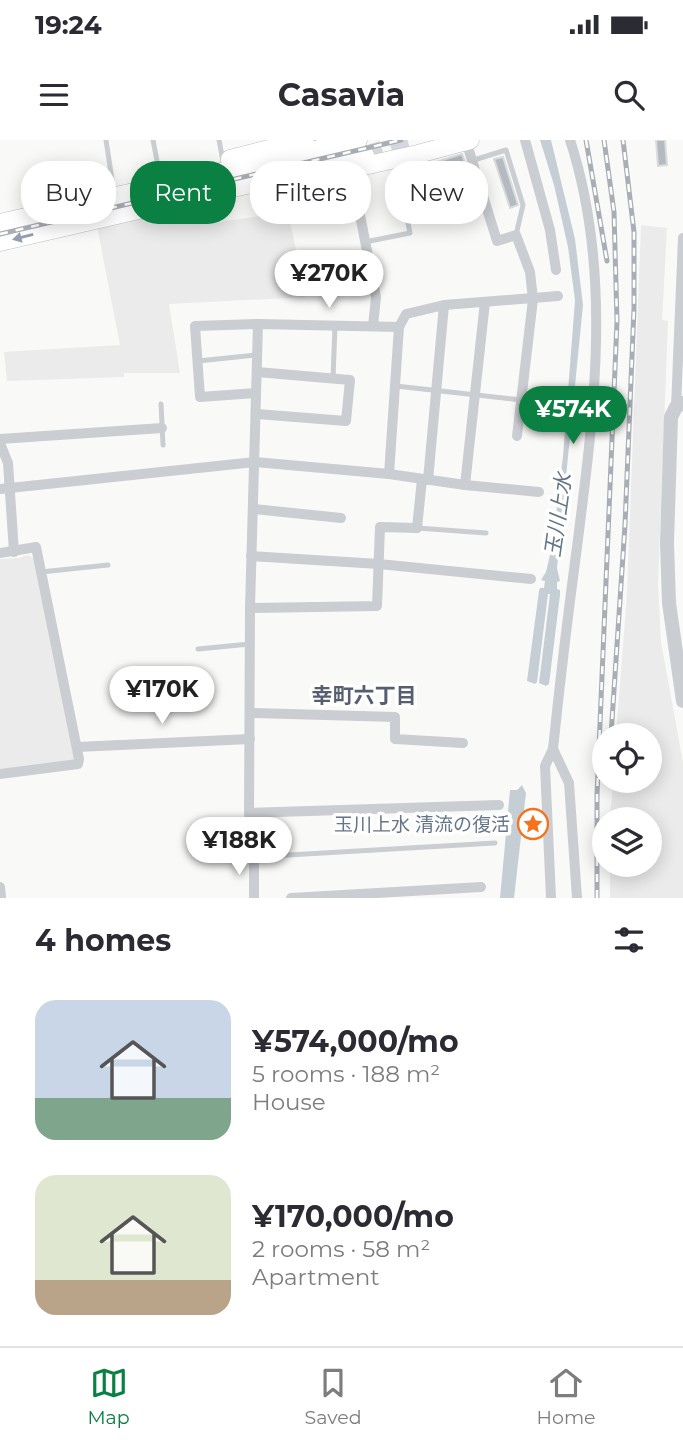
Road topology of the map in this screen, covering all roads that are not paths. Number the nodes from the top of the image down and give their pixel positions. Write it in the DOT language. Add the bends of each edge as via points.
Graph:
graph roads {
  1 [pos="106,140"];
  2 [pos="153,140"];
  3 [pos="219,140"];
  4 [pos="467,140"];
  5 [pos="525,140"];
  6 [pos="570,140"];
  7 [pos="299,141"];
  8 [pos="362,147"];
  9 [pos="396,159"];
  10 [pos="223,160"];
  11 [pos="471,160"];
  12 [pos="158,161"];
  13 [pos="371,165"];
  14 [pos="250,192"];
  15 [pos="130,198"];
  16 [pos="127,200"];
  17 [pos="0,223"];
  18 [pos="362,224"];
  19 [pos="516,235"];
  20 [pos="683,238"];
  21 [pos="0,242"];
  22 [pos="365,242"];
  23 [pos="556,270"];
  24 [pos="558,296"];
  25 [pos="533,299"];
  26 [pos="485,302"];
  27 [pos="444,305"];
  28 [pos="258,324"];
  29 [pos="335,326"];
  30 [pos="373,326"];
  31 [pos="399,327"];
  32 [pos="257,355"];
  33 [pos="198,361"];
  34 [pos="257,372"];
  35 [pos="333,378"];
  36 [pos="396,386"];
  37 [pos="436,391"];
  38 [pos="257,393"];
  39 [pos="475,395"];
  40 [pos="521,400"];
  41 [pos="161,404"];
  42 [pos="680,405"];
  43 [pos="257,414"];
  44 [pos="162,428"];
  45 [pos="517,436"];
  46 [pos="0,441"];
  47 [pos="163,445"];
  48 [pos="255,463"];
  49 [pos="389,474"];
  50 [pos="425,480"];
  51 [pos="465,485"];
  52 [pos="5,489"];
  53 [pos="539,492"];
  54 [pos="254,509"];
  55 [pos="341,518"];
  56 [pos="417,528"];
  57 [pos="486,533"];
  58 [pos="14,552"];
  59 [pos="0,553"];
  60 [pos="251,556"];
  61 [pos="108,565"];
  62 [pos="379,565"];
  63 [pos="41,572"];
  64 [pos="531,579"];
  65 [pos="250,608"];
  66 [pos="250,644"];
  67 [pos="198,649"];
  68 [pos="683,701"];
  69 [pos="250,713"];
  70 [pos="250,739"];
  71 [pos="463,743"];
  72 [pos="76,747"];
  73 [pos="553,749"];
  74 [pos="0,774"];
  75 [pos="499,805"];
  76 [pos="249,813"];
  77 [pos="495,842"];
  78 [pos="254,857"];
  79 [pos="0,887"];
  80 [pos="481,887"];
  81 [pos="1,898"];
  82 [pos="254,898"];
  83 [pos="291,898"];
  84 [pos="551,898"];
  85 [pos="577,898"];
  1 -- 16 [label="lane"];
  2 -- 12 [label="lane"];
  3 -- 10 [label="lane"];
  4 -- 9 [label="main road"];
  4 -- 11 [label="street"];
  5 -- 23 [label="street" via="550,229"];
  6 -- 73 [label="street" via="590,238 597,315 594,398"];
  7 -- 10 [label="main road"];
  8 -- 16 [label="main road" via="333,165"];
  9 -- 13 [label="main road"];
  9 -- 22 [label="lane" via="410,233"];
  11 -- 19 [label="street" via="497,241"];
  11 -- 19 [label="lane" via="506,150 523,205"];
  14 -- 16 [label="main road" via="222,199"];
  15 -- 16 [label="main road"];
  16 -- 17 [label="main road"];
  16 -- 21 [label="main road, one-way"];
  18 -- 22 [label="street"];
  19 -- 25 [label="street" via="530,272"];
  20 -- 42 [label="street"];
  22 -- 30 [label="street" via="376,297"];
  24 -- 25 [label="street"];
  25 -- 26 [label="street"];
  25 -- 40 [label="street"];
  26 -- 27 [label="street"];
  26 -- 39 [label="street"];
  27 -- 31 [label="street" via="406,314"];
  27 -- 37 [label="street"];
  28 -- 29 [label="street"];
  28 -- 32 [label="street"];
  28 -- 33 [label="street" via="195,326"];
  29 -- 30 [label="street"];
  29 -- 35 [label="lane"];
  30 -- 31 [label="street"];
  31 -- 36 [label="street"];
  32 -- 33 [label="lane"];
  32 -- 34 [label="street"];
  33 -- 38 [label="street" via="200,397"];
  34 -- 35 [label="street"];
  34 -- 38 [label="street"];
  35 -- 43 [label="street" via="349,380 346,421"];
  36 -- 37 [label="lane"];
  36 -- 49 [label="street"];
  37 -- 39 [label="lane"];
  37 -- 50 [label="street"];
  38 -- 43 [label="street"];
  39 -- 40 [label="lane"];
  39 -- 51 [label="street"];
  40 -- 45 [label="street"];
  41 -- 44 [label="lane"];
  42 -- 68 [label="street" via="671,417 667,543 669,603"];
  43 -- 48 [label="street"];
  44 -- 46 [label="street"];
  44 -- 47 [label="lane"];
  46 -- 52 [label="street" via="8,463"];
  48 -- 49 [label="street"];
  48 -- 52 [label="street"];
  48 -- 54 [label="street"];
  49 -- 50 [label="street"];
  50 -- 51 [label="street"];
  50 -- 56 [label="street"];
  51 -- 53 [label="street"];
  52 -- 58 [label="street"];
  54 -- 55 [label="street"];
  54 -- 60 [label="street"];
  56 -- 57 [label="lane"];
  56 -- 62 [label="street" via="380,527"];
  58 -- 59 [label="street"];
  58 -- 63 [label="street" via="36,547"];
  60 -- 62 [label="street"];
  60 -- 65 [label="street"];
  61 -- 63 [label="lane"];
  62 -- 64 [label="street"];
  62 -- 65 [label="street" via="377,606"];
  63 -- 72 [label="street"];
  65 -- 66 [label="street"];
  66 -- 67 [label="lane"];
  66 -- 69 [label="street"];
  69 -- 70 [label="street"];
  69 -- 71 [label="street" via="396,717 395,739"];
  70 -- 72 [label="street"];
  70 -- 76 [label="street"];
  72 -- 74 [label="street" via="78,764"];
  73 -- 84 [label="street" via="545,766"];
  73 -- 85 [label="street" via="569,783"];
  75 -- 76 [label="street"];
  76 -- 78 [label="street"];
  77 -- 78 [label="lane"];
  78 -- 82 [label="street"];
  79 -- 81 [label="street"];
  80 -- 83 [label="street"];
}
